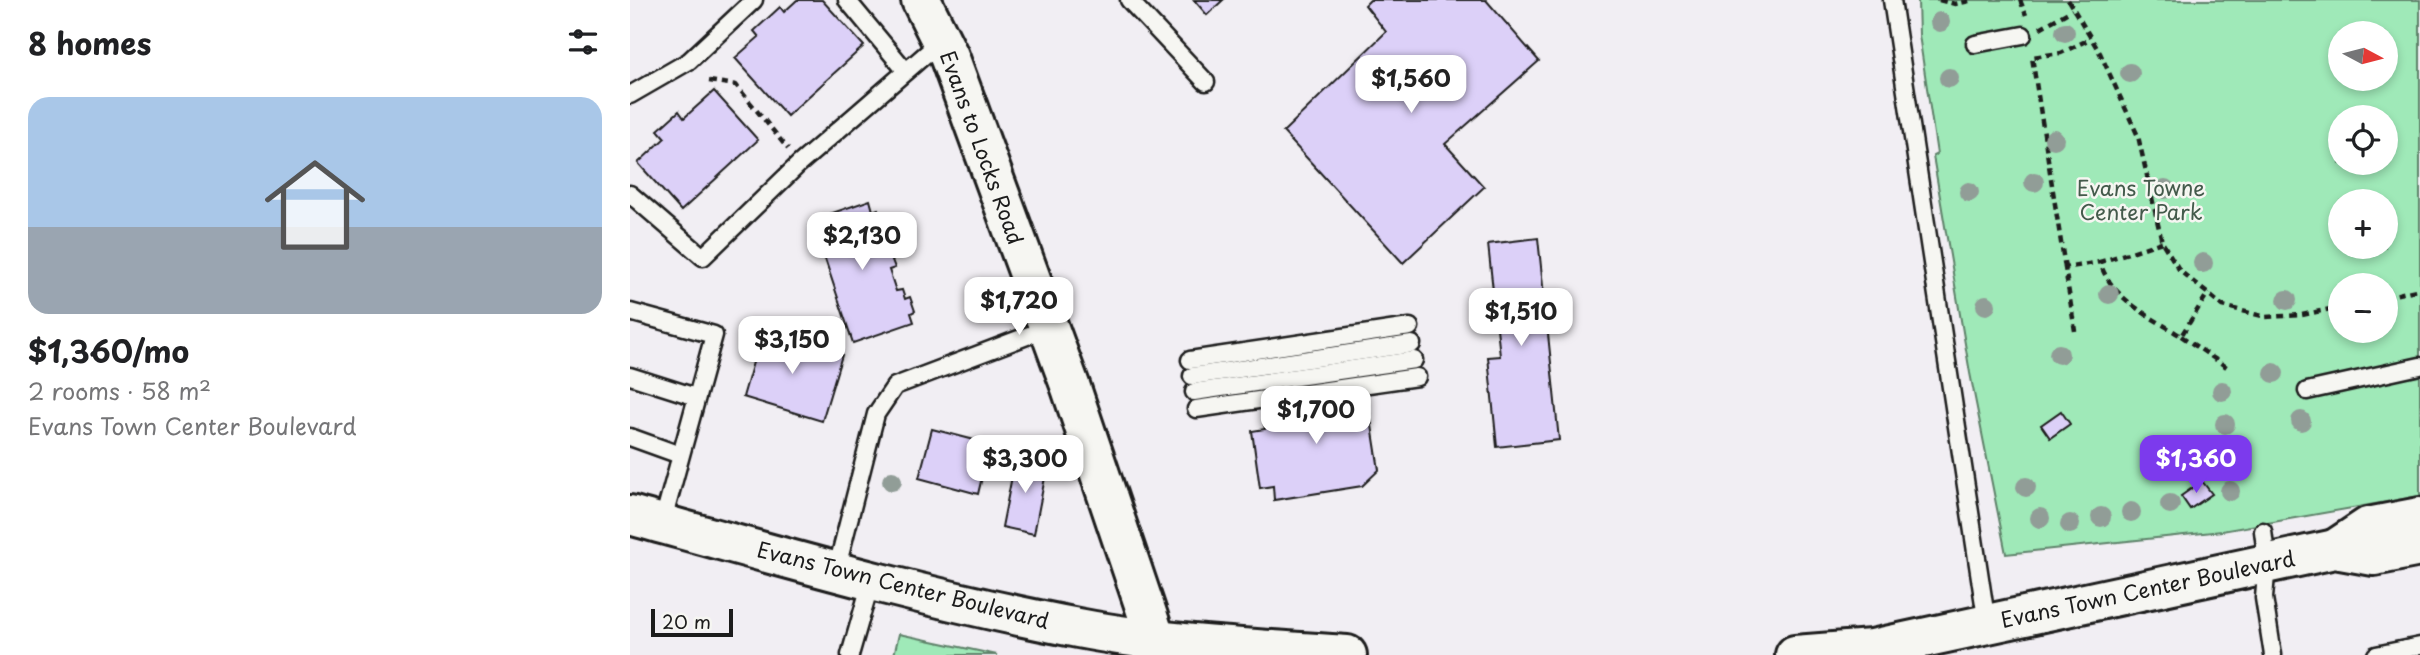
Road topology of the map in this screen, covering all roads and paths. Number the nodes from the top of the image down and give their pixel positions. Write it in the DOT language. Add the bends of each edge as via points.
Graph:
graph roads {
  1 [pos="754,0"];
  2 [pos="847,0"];
  3 [pos="921,0"];
  4 [pos="1129,0"];
  5 [pos="1892,0"];
  6 [pos="1939,0"];
  7 [pos="1974,0"];
  8 [pos="2068,0"];
  9 [pos="2023,35"];
  10 [pos="2090,39"];
  11 [pos="942,41"];
  12 [pos="1975,44"];
  13 [pos="905,70"];
  14 [pos="709,81"];
  15 [pos="1206,82"];
  16 [pos="630,95"];
  17 [pos="799,164"];
  18 [pos="630,194"];
  19 [pos="2162,242"];
  20 [pos="2100,262"];
  21 [pos="2065,268"];
  22 [pos="2420,289"];
  23 [pos="2208,293"];
  24 [pos="2398,294"];
  25 [pos="2328,309"];
  26 [pos="630,312"];
  27 [pos="1410,327"];
  28 [pos="1048,328"];
  29 [pos="2075,331"];
  30 [pos="2181,336"];
  31 [pos="1413,352"];
  32 [pos="2420,366"];
  33 [pos="2228,368"];
  34 [pos="630,376"];
  35 [pos="1417,377"];
  36 [pos="1193,384"];
  37 [pos="2307,390"];
  38 [pos="696,397"];
  39 [pos="630,437"];
  40 [pos="680,455"];
  41 [pos="2420,517"];
  42 [pos="646,519"];
  43 [pos="2265,547"];
  44 [pos="2420,547"];
  45 [pos="2335,550"];
  46 [pos="836,571"];
  47 [pos="871,582"];
  48 [pos="1969,633"];
  49 [pos="2420,646"];
  50 [pos="1158,647"];
  51 [pos="850,655"];
  52 [pos="1347,655"];
  53 [pos="1795,655"];
  54 [pos="2273,655"];
  55 [pos="2376,655"];
  1 -- 16 [label="lane" via="689,61"];
  2 -- 13 [label="lane"];
  3 -- 11 [label="street, Evans to Locks Road"];
  4 -- 15 [label="lane"];
  5 -- 48 [label="lane"];
  6 -- 7 [label="path" via="1955,4"];
  8 -- 10 [label="path"];
  9 -- 12 [label="lane"];
  10 -- 19 [label="path" via="2138,136"];
  10 -- 21 [label="path" via="2061,53 2032,57"];
  11 -- 13 [label="lane"];
  11 -- 28 [label="street, Evans to Locks Road"];
  13 -- 17 [label="lane"];
  14 -- 17 [label="path" via="736,85"];
  17 -- 18 [label="lane" via="703,257"];
  19 -- 20 [label="path"];
  19 -- 23 [label="path" via="2180,271"];
  20 -- 21 [label="path"];
  20 -- 30 [label="path" via="2117,293"];
  21 -- 29 [label="path"];
  22 -- 24 [label="path"];
  23 -- 25 [label="path" via="2223,306 2266,317"];
  23 -- 30 [label="path"];
  26 -- 38 [label="lane" via="713,335"];
  27 -- 36 [label="lane"];
  28 -- 46 [label="lane" via="895,386 876,414"];
  28 -- 50 [label="street, Evans to Locks Road"];
  30 -- 33 [label="path"];
  31 -- 36 [label="lane"];
  32 -- 37 [label="lane"];
  34 -- 38 [label="lane"];
  35 -- 36 [label="lane"];
  38 -- 40 [label="lane"];
  39 -- 40 [label="lane"];
  40 -- 42 [label="lane"];
  41 -- 45 [label="street, Evans Town Center Boulevard" via="2368,527"];
  42 -- 46 [label="street, Evans Town Center Boulevard"];
  43 -- 45 [label="street, Evans Town Center Boulevard"];
  43 -- 48 [label="street, Evans Town Center Boulevard"];
  43 -- 54 [label="lane" via="2264,598"];
  44 -- 45 [label="street, Evans Town Center Boulevard" via="2374,556"];
  46 -- 47 [label="street, Evans Town Center Boulevard"];
  47 -- 50 [label="street, Evans Town Center Boulevard"];
  47 -- 51 [label="lane"];
  48 -- 53 [label="street, Evans Town Center Boulevard" via="1872,649"];
  49 -- 55 [label="lane"];
  50 -- 52 [label="street, Evans Town Center Boulevard"];
}
